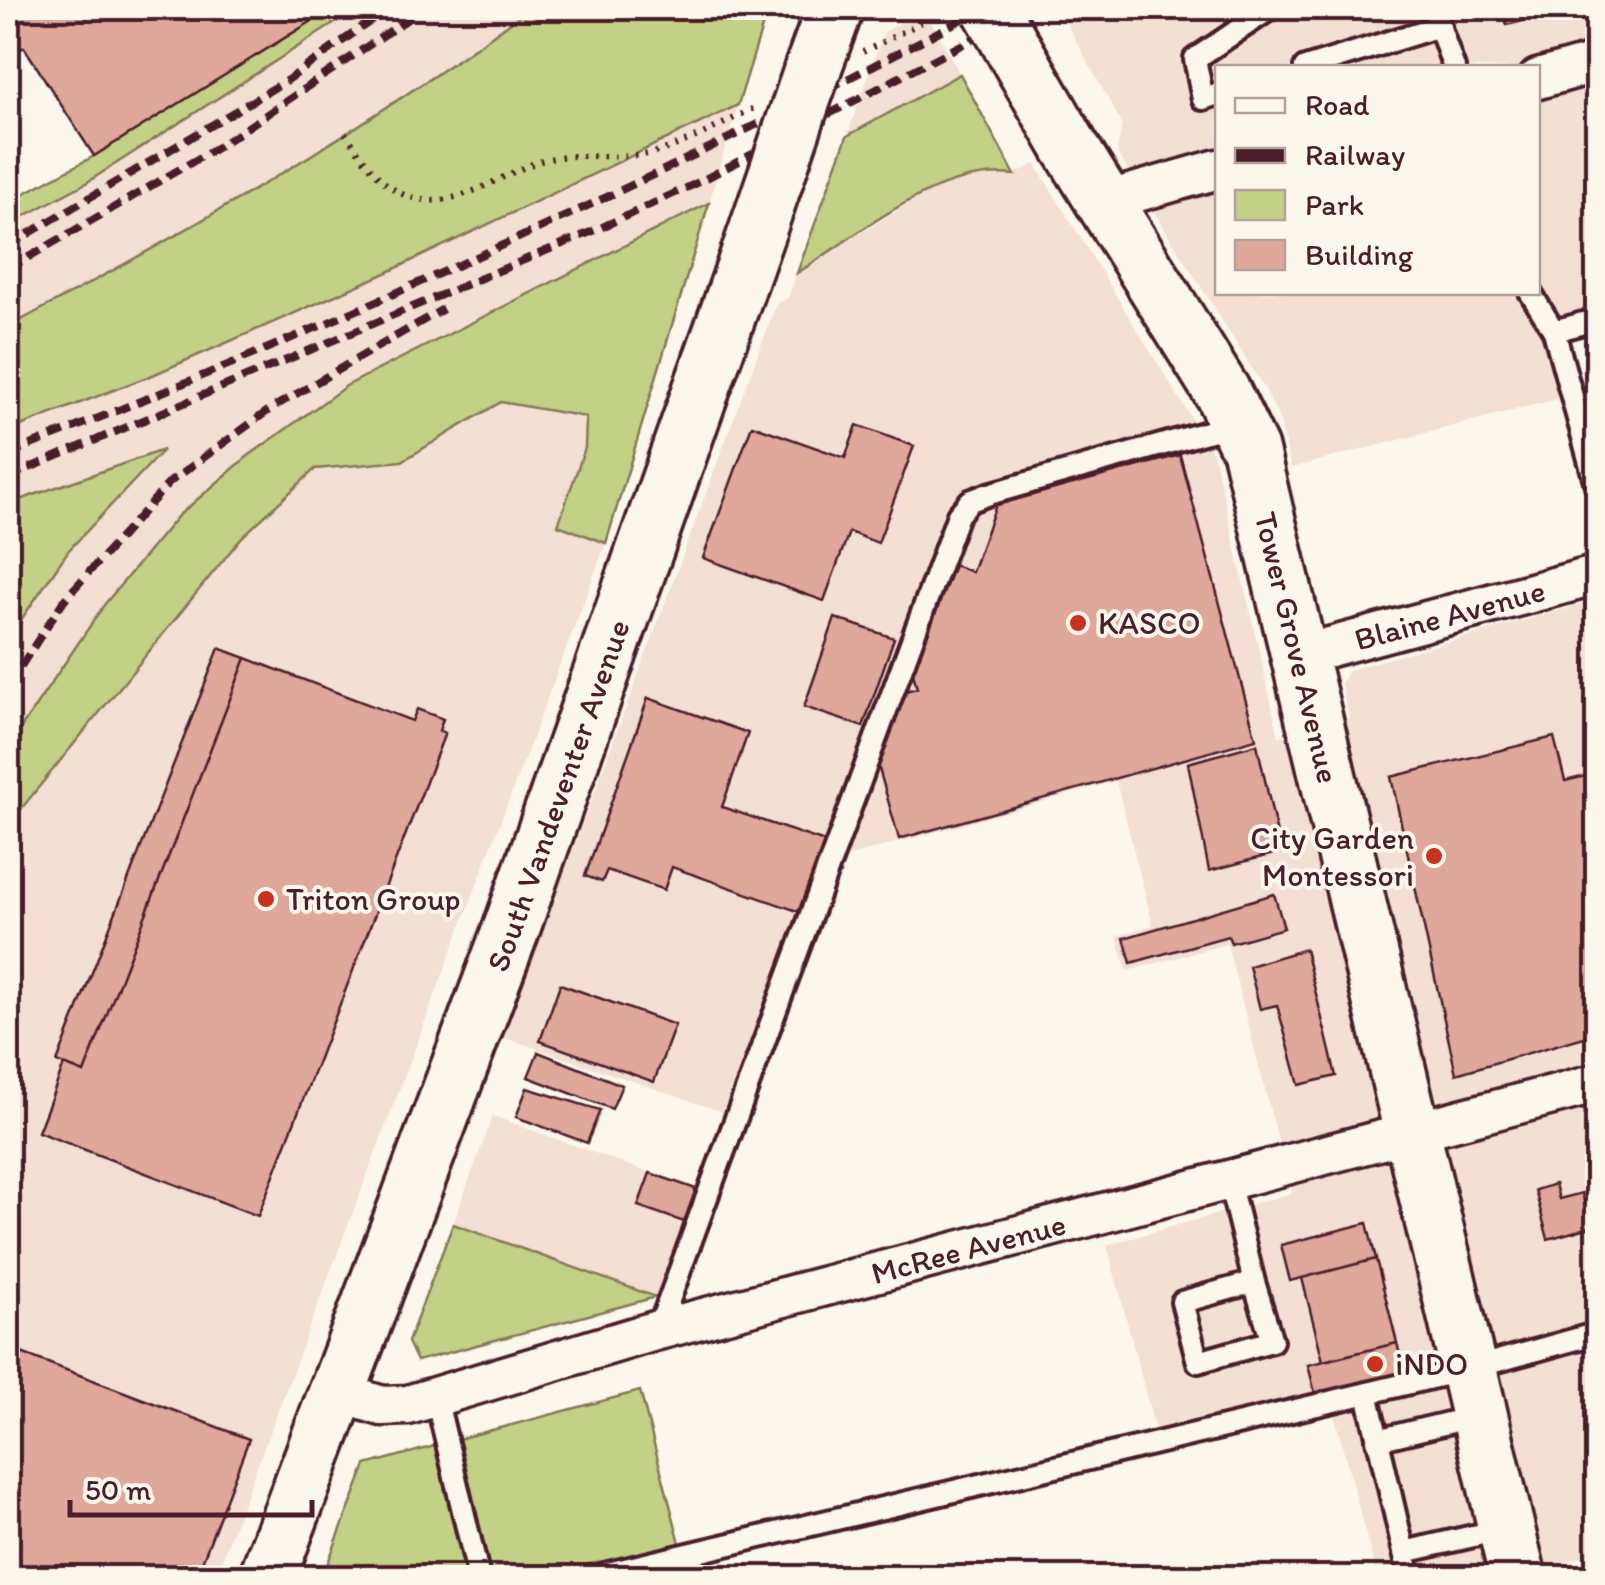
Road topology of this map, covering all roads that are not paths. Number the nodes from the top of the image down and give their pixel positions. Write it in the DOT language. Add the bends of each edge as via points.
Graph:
graph roads {
  1 [pos="834,8"];
  2 [pos="990,8"];
  3 [pos="1271,8"];
  4 [pos="1436,17"];
  5 [pos="1598,62"];
  6 [pos="1313,65"];
  7 [pos="1453,65"];
  8 [pos="1540,78"];
  9 [pos="1215,95"];
  10 [pos="1215,171"];
  11 [pos="1102,202"];
  12 [pos="1532,295"];
  13 [pos="1598,319"];
  14 [pos="1554,331"];
  15 [pos="1239,423"];
  16 [pos="1598,492"];
  17 [pos="1598,575"];
  18 [pos="1300,655"];
  19 [pos="1598,1083"];
  20 [pos="1415,1132"];
  21 [pos="1229,1180"];
  22 [pos="1254,1282"];
  23 [pos="658,1330"];
  24 [pos="1598,1332"];
  25 [pos="1475,1392"];
  26 [pos="340,1393"];
  27 [pos="1367,1393"];
  28 [pos="436,1397"];
  29 [pos="1377,1440"];
  30 [pos="1404,1552"];
  31 [pos="1512,1553"];
  32 [pos="268,1578"];
  33 [pos="479,1578"];
  34 [pos="587,1578"];
  35 [pos="1410,1578"];
  1 -- 26 [label="main road, South Vandeventer Avenue, bridge" via="831,64 723,330"];
  2 -- 11 [label="main road, Tower Grove Avenue, bridge"];
  3 -- 9 [label="lane" via="1195,59 1204,98"];
  4 -- 6 [label="lane"];
  4 -- 7 [label="lane"];
  5 -- 8 [label="street"];
  10 -- 11 [label="street"];
  11 -- 15 [label="main road, Tower Grove Avenue"];
  12 -- 14 [label="lane"];
  13 -- 14 [label="lane"];
  14 -- 16 [label="lane"];
  15 -- 18 [label="main road, Tower Grove Avenue"];
  15 -- 23 [label="lane" via="989,494 958,515"];
  17 -- 18 [label="street, Blaine Avenue"];
  18 -- 20 [label="main road, Tower Grove Avenue"];
  19 -- 20 [label="street, McRee Avenue"];
  20 -- 21 [label="street, McRee Avenue"];
  20 -- 25 [label="main road, Tower Grove Avenue"];
  21 -- 22 [label="lane"];
  21 -- 23 [label="street, McRee Avenue"];
  22 -- 22 [label="lane" via="1182,1302 1198,1362 1272,1341"];
  23 -- 28 [label="street, McRee Avenue"];
  24 -- 25 [label="lane"];
  25 -- 27 [label="lane"];
  25 -- 29 [label="lane"];
  25 -- 31 [label="main road, Tower Grove Avenue"];
  26 -- 28 [label="street, McRee Avenue" via="382,1406"];
  26 -- 32 [label="main road, South Vandeventer Avenue"];
  27 -- 29 [label="lane"];
  27 -- 34 [label="lane"];
  28 -- 33 [label="lane"];
  29 -- 30 [label="lane"];
  30 -- 31 [label="lane"];
  30 -- 35 [label="lane"];
}
